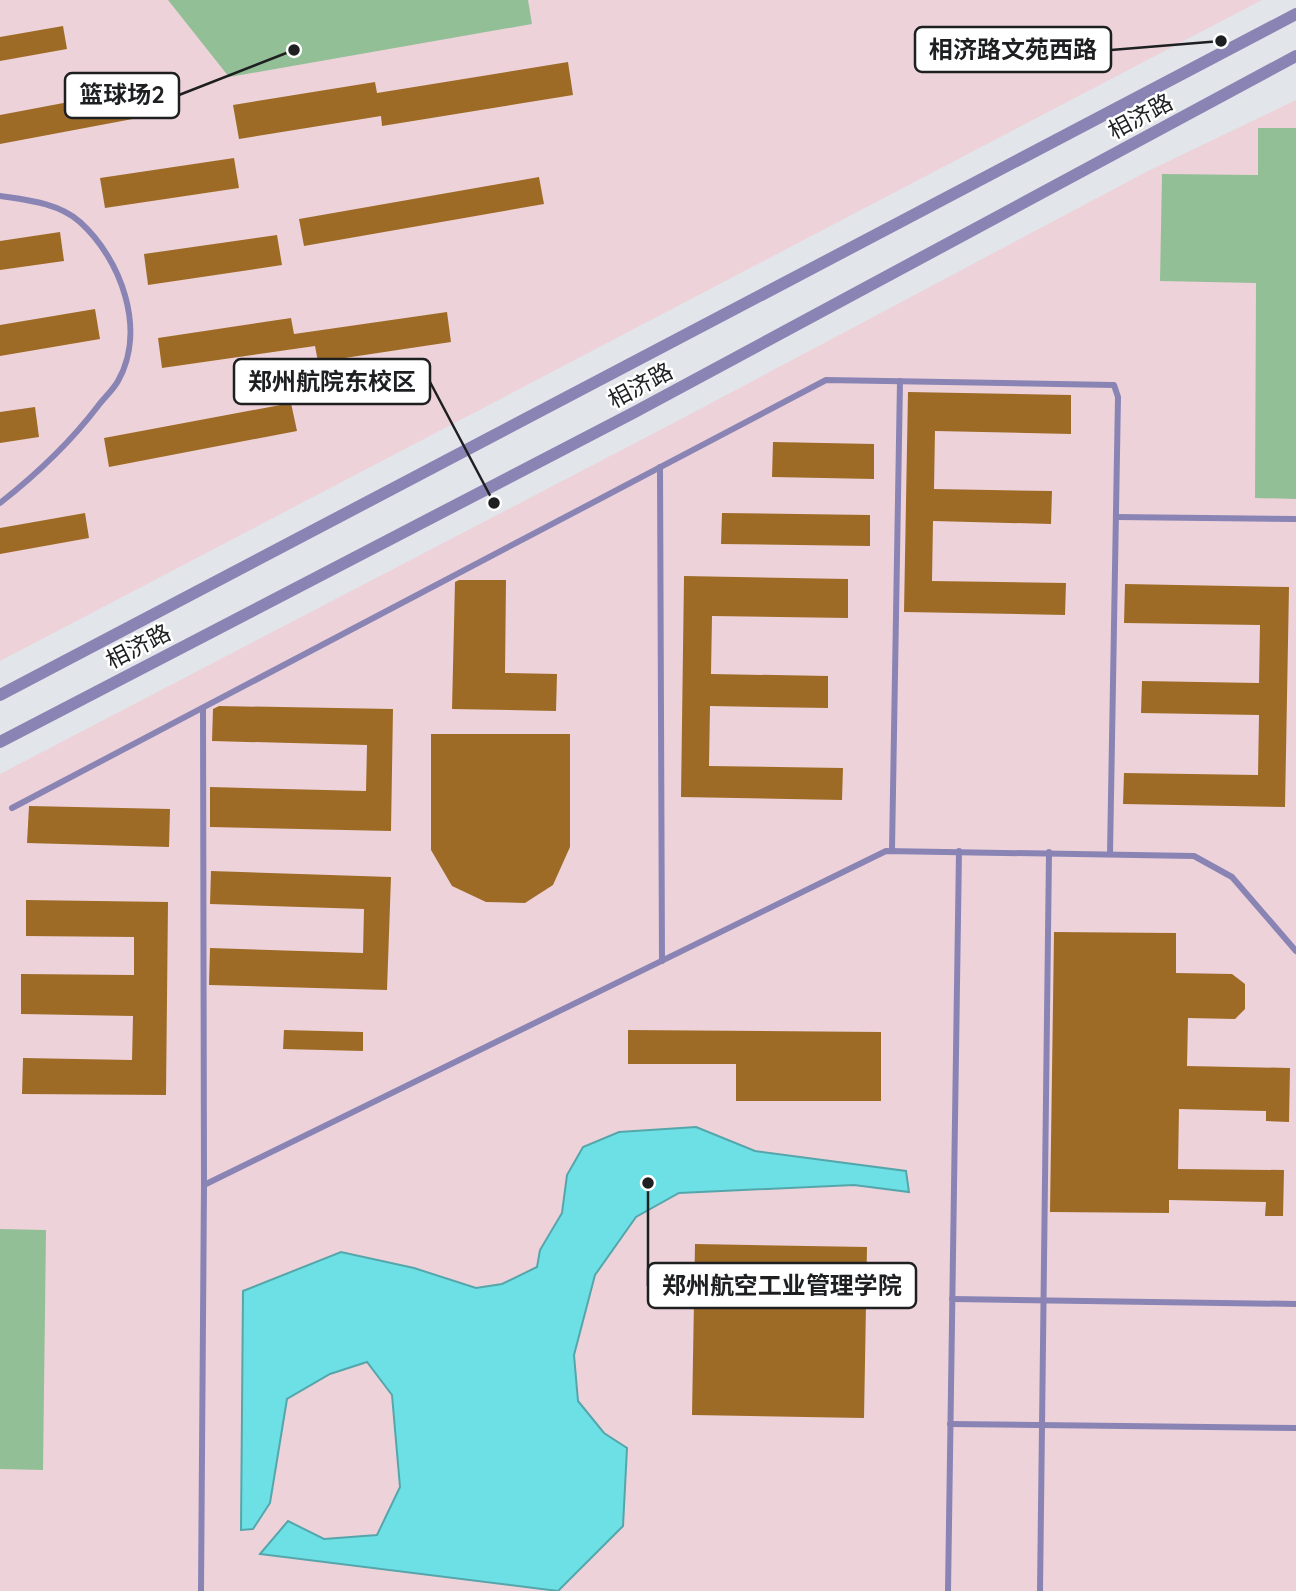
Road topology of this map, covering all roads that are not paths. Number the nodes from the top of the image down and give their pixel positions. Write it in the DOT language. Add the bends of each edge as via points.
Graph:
graph roads {
  1 [pos="1296,15"];
  2 [pos="1296,56"];
  3 [pos="0,196"];
  4 [pos="900,381"];
  5 [pos="660,467"];
  6 [pos="0,503"];
  7 [pos="1116,517"];
  8 [pos="1296,519"];
  9 [pos="0,695"];
  10 [pos="203,708"];
  11 [pos="0,742"];
  12 [pos="12,808"];
  13 [pos="892,850"];
  14 [pos="959,851"];
  15 [pos="1049,852"];
  16 [pos="1111,854"];
  17 [pos="1296,951"];
  18 [pos="662,961"];
  19 [pos="204,1185"];
  20 [pos="952,1299"];
  21 [pos="1044,1300"];
  22 [pos="1296,1304"];
  23 [pos="950,1424"];
  24 [pos="1042,1426"];
  25 [pos="1296,1428"];
  26 [pos="201,1591"];
  27 [pos="948,1591"];
  28 [pos="1040,1591"];
  1 -- 9 [label="street, 相济路"];
  2 -- 11 [label="street, 相济路" via="633,413"];
  3 -- 6 [label="lane" via="46,204 79,221 121,280 130,321 128,354 118,381 43,469"];
  4 -- 5 [label="lane" via="826,380"];
  4 -- 7 [label="lane" via="1114,385 1118,397"];
  4 -- 13 [label="lane"];
  5 -- 10 [label="lane"];
  5 -- 18 [label="lane"];
  7 -- 8 [label="lane"];
  7 -- 16 [label="lane"];
  10 -- 12 [label="lane"];
  10 -- 19 [label="lane"];
  13 -- 14 [label="lane"];
  13 -- 18 [label="lane"];
  14 -- 15 [label="lane"];
  14 -- 20 [label="lane"];
  15 -- 16 [label="lane"];
  15 -- 21 [label="lane"];
  16 -- 17 [label="lane" via="1194,856 1231,877"];
  18 -- 19 [label="lane"];
  19 -- 26 [label="lane"];
  20 -- 21 [label="lane"];
  20 -- 23 [label="lane"];
  21 -- 22 [label="lane"];
  21 -- 24 [label="lane"];
  23 -- 24 [label="lane"];
  23 -- 27 [label="lane"];
  24 -- 25 [label="lane"];
  24 -- 28 [label="lane"];
}
